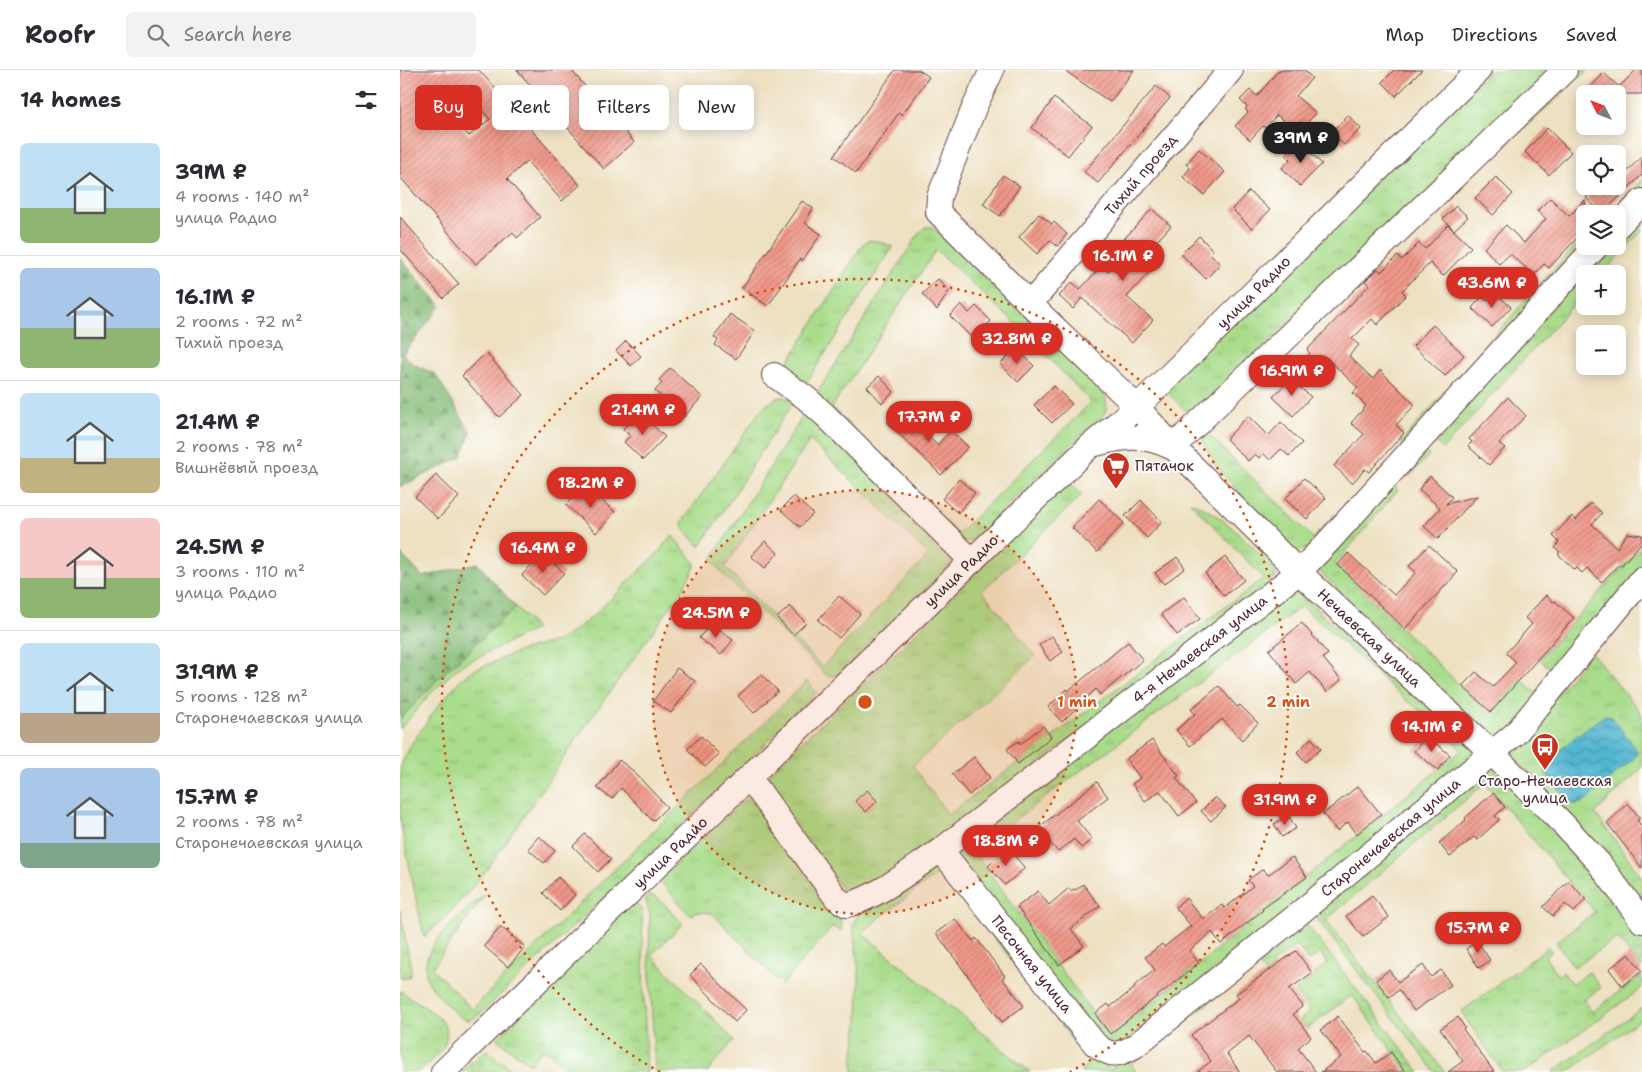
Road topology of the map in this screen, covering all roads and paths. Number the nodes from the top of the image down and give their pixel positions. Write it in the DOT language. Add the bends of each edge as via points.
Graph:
graph roads {
  1 [pos="992,70"];
  2 [pos="1232,70"];
  3 [pos="1479,70"];
  4 [pos="1565,70"];
  5 [pos="1642,201"];
  6 [pos="1626,218"];
  7 [pos="1589,255"];
  8 [pos="1030,304"];
  9 [pos="774,375"];
  10 [pos="1138,406"];
  11 [pos="1090,446"];
  12 [pos="1173,447"];
  13 [pos="972,561"];
  14 [pos="1299,572"];
  15 [pos="1642,579"];
  16 [pos="1493,754"];
  17 [pos="749,777"];
  18 [pos="941,850"];
  19 [pos="1642,921"];
  20 [pos="1135,1046"];
  21 [pos="443,1072"];
  1 -- 8 [label="street" via="939,197 938,212"];
  2 -- 8 [label="street, Тихий проезд"];
  3 -- 10 [label="street, улица Радио"];
  4 -- 12 [label="street"];
  5 -- 6 [label="street"];
  7 -- 14 [label="street, 4-я Нечаевская улица"];
  8 -- 10 [label="street"];
  9 -- 13 [label="street" via="826,415"];
  10 -- 11 [label="street, улица Радио"];
  10 -- 12 [label="street, Нечаевская улица"];
  11 -- 12 [label="street" via="1143,437"];
  11 -- 13 [label="street, улица Радио"];
  12 -- 14 [label="street, Нечаевская улица"];
  13 -- 17 [label="street, улица Радио"];
  14 -- 16 [label="street, Нечаевская улица"];
  14 -- 18 [label="street, 4-я Нечаевская улица"];
  15 -- 16 [label="street, Старонечаевская улица" via="1516,733"];
  16 -- 19 [label="street, Нечаевская улица" via="1566,826 1599,863"];
  16 -- 20 [label="street, Старонечаевская улица"];
  17 -- 18 [label="street, 4-я Нечаевская улица" via="830,891 847,905 881,890"];
  17 -- 21 [label="street, улица Радио"];
  18 -- 20 [label="street, Песочная улица" via="1094,1044 1114,1054"];
}
